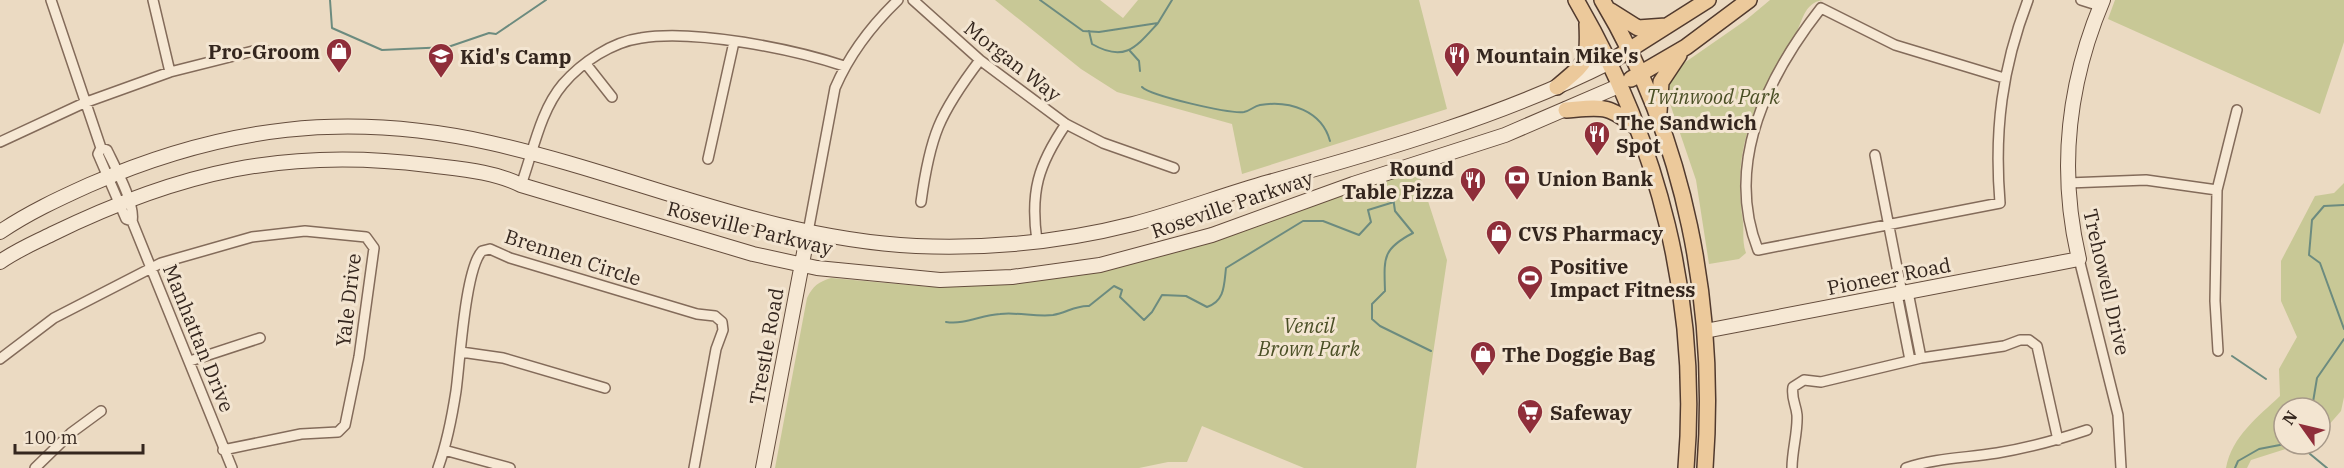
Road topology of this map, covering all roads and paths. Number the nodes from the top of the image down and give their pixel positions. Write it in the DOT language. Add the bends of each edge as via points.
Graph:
graph roads {
  1 [pos="51,0"];
  2 [pos="153,0"];
  3 [pos="898,0"];
  4 [pos="913,0"];
  5 [pos="1576,0"];
  6 [pos="1708,0"];
  7 [pos="1749,0"];
  8 [pos="2028,0"];
  9 [pos="2081,0"];
  10 [pos="2102,3"];
  11 [pos="1605,4"];
  12 [pos="1587,18"];
  13 [pos="1672,25"];
  14 [pos="734,42"];
  15 [pos="1686,46"];
  16 [pos="1630,51"];
  17 [pos="284,54"];
  18 [pos="980,60"];
  19 [pos="1610,62"];
  20 [pos="586,64"];
  21 [pos="844,66"];
  22 [pos="171,72"];
  23 [pos="1640,75"];
  24 [pos="2004,78"];
  25 [pos="1621,85"];
  26 [pos="1557,87"];
  27 [pos="612,97"];
  28 [pos="84,103"];
  29 [pos="1566,110"];
  30 [pos="2237,110"];
  31 [pos="1659,118"];
  32 [pos="1066,124"];
  33 [pos="1639,130"];
  34 [pos="0,142"];
  35 [pos="532,155"];
  36 [pos="1875,155"];
  37 [pos="708,159"];
  38 [pos="1174,168"];
  39 [pos="115,179"];
  40 [pos="2068,183"];
  41 [pos="521,185"];
  42 [pos="2217,190"];
  43 [pos="123,200"];
  44 [pos="921,202"];
  45 [pos="1889,224"];
  46 [pos="0,232"];
  47 [pos="808,232"];
  48 [pos="1037,241"];
  49 [pos="2079,259"];
  50 [pos="0,262"];
  51 [pos="801,265"];
  52 [pos="152,267"];
  53 [pos="1902,293"];
  54 [pos="1706,331"];
  55 [pos="1687,336"];
  56 [pos="260,338"];
  57 [pos="2218,351"];
  58 [pos="461,352"];
  59 [pos="1921,358"];
  60 [pos="0,359"];
  61 [pos="1910,360"];
  62 [pos="190,361"];
  63 [pos="605,388"];
  64 [pos="1708,398"];
  65 [pos="101,411"];
  66 [pos="2087,430"];
  67 [pos="2058,440"];
  68 [pos="223,450"];
  69 [pos="444,450"];
  70 [pos="35,468"];
  71 [pos="232,468"];
  72 [pos="438,468"];
  73 [pos="510,468"];
  74 [pos="694,468"];
  75 [pos="763,468"];
  76 [pos="1686,468"];
  77 [pos="1705,468"];
  78 [pos="1792,468"];
  79 [pos="1906,468"];
  80 [pos="2121,468"];
  1 -- 28 [label="street, Manhattan Drive"];
  2 -- 22 [label="street"];
  3 -- 21 [label="street" via="860,41"];
  4 -- 18 [label="street, Morgan Way"];
  5 -- 12 [label="main road"];
  6 -- 13 [label="main road, Roseville Parkway"];
  7 -- 15 [label="main road, Roseville Parkway"];
  8 -- 24 [label="street"];
  9 -- 10 [label="street"];
  10 -- 40 [label="main road, Trehowell Drive" via="2074,89"];
  11 -- 13 [label="main road" via="1638,28"];
  11 -- 16 [label="main road"];
  12 -- 19 [label="main road"];
  12 -- 26 [label="main road" via="1588,50 1584,64"];
  13 -- 16 [label="main road, Roseville Parkway"];
  14 -- 20 [label="street" via="665,36 640,38 619,44"];
  14 -- 21 [label="street" via="796,52"];
  14 -- 37 [label="street"];
  15 -- 23 [label="main road, Roseville Parkway"];
  15 -- 31 [label="main road" via="1661,82"];
  16 -- 19 [label="main road, Roseville Parkway"];
  16 -- 23 [label="main road"];
  17 -- 22 [label="street" via="257,50"];
  18 -- 32 [label="street, Morgan Way"];
  18 -- 44 [label="street" via="954,94 936,129"];
  19 -- 25 [label="main road"];
  19 -- 26 [label="main road, Roseville Parkway"];
  20 -- 27 [label="street"];
  20 -- 35 [label="street" via="563,84 551,102"];
  21 -- 47 [label="street" via="831,108"];
  22 -- 28 [label="street"];
  23 -- 25 [label="main road, Roseville Parkway"];
  23 -- 31 [label="main road"];
  24 -- 45 [label="street" via="1998,123 2000,203"];
  24 -- 45 [label="street" via="1895,45 1821,8 1764,99 1749,140 1744,182 1749,229 1758,250"];
  25 -- 29 [label="main road, Roseville Parkway"];
  25 -- 33 [label="main road"];
  26 -- 48 [label="main road, Roseville Parkway" via="1353,159 1176,212 1126,226"];
  28 -- 34 [label="street"];
  28 -- 39 [label="street, Manhattan Drive" via="101,148 107,150"];
  29 -- 33 [label="main road" via="1604,107"];
  29 -- 51 [label="main road, Roseville Parkway" via="1505,135 1221,232 1100,265 967,281 831,271"];
  30 -- 42 [label="street"];
  31 -- 54 [label="main road" via="1687,211"];
  32 -- 38 [label="street, Morgan Way" via="1103,143"];
  32 -- 48 [label="street" via="1038,175 1034,216"];
  33 -- 55 [label="main road" via="1670,233"];
  35 -- 39 [label="main road, Roseville Parkway" via="495,144 423,132 315,126 209,143"];
  35 -- 41 [label="street"];
  35 -- 47 [label="main road, Roseville Parkway" via="760,222"];
  36 -- 45 [label="street"];
  39 -- 43 [label="street, Manhattan Drive"];
  39 -- 46 [label="main road, Roseville Parkway" via="34,211"];
  40 -- 42 [label="street" via="2146,180"];
  40 -- 49 [label="main road, Trehowell Drive"];
  41 -- 43 [label="main road, Roseville Parkway" via="503,176 403,162 316,159 207,175"];
  41 -- 51 [label="main road, Roseville Parkway"];
  42 -- 57 [label="street"];
  43 -- 50 [label="main road, Roseville Parkway" via="25,245"];
  43 -- 52 [label="street, Manhattan Drive" via="126,219 132,220"];
  45 -- 53 [label="street"];
  47 -- 48 [label="main road, Roseville Parkway" via="915,246 991,246"];
  47 -- 51 [label="main road, Trestle Road"];
  49 -- 53 [label="main road, Pioneer Road"];
  49 -- 80 [label="street, Trehowell Drive" via="2118,415"];
  51 -- 75 [label="main road, Trestle Road"];
  52 -- 60 [label="street" via="54,318"];
  52 -- 62 [label="street, Manhattan Drive"];
  52 -- 68 [label="street, Yale Drive" via="252,237 304,231 366,237 372,242 359,357 345,425 338,432 301,434"];
  53 -- 54 [label="main road, Pioneer Road"];
  53 -- 59 [label="street"];
  53 -- 61 [label="street"];
  54 -- 64 [label="main road"];
  55 -- 64 [label="main road" via="1697,349"];
  55 -- 76 [label="main road"];
  56 -- 62 [label="street"];
  58 -- 63 [label="street" via="503,358"];
  58 -- 69 [label="street, Brennen Circle"];
  58 -- 74 [label="street, Brennen Circle" via="474,264 482,251 490,249 664,304 715,316 722,322 723,330"];
  59 -- 61 [label="street"];
  59 -- 67 [label="street" via="2029,340 2037,346"];
  61 -- 78 [label="street" via="1821,382 1804,380 1793,387 1791,399 1797,414"];
  62 -- 68 [label="street, Manhattan Drive"];
  64 -- 77 [label="main road"];
  65 -- 70 [label="street"];
  66 -- 67 [label="street"];
  67 -- 79 [label="street"];
  68 -- 71 [label="street, Manhattan Drive"];
  69 -- 72 [label="street, Brennen Circle"];
  69 -- 73 [label="street"];
}
